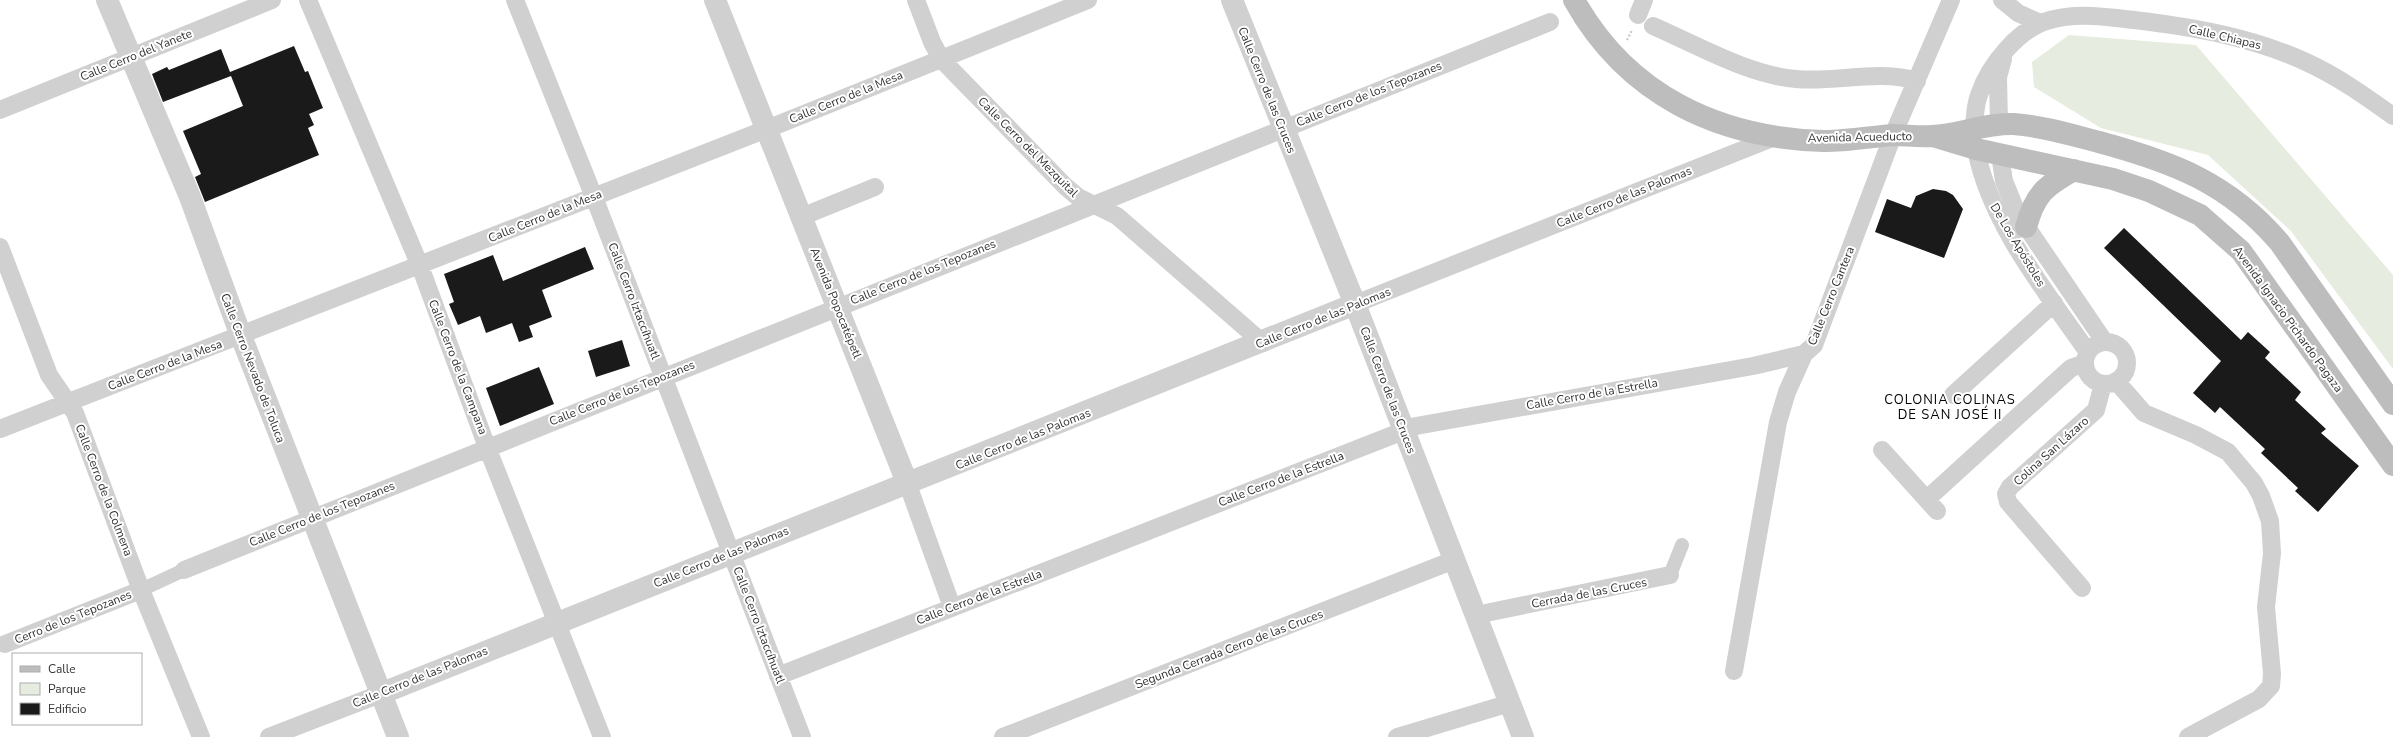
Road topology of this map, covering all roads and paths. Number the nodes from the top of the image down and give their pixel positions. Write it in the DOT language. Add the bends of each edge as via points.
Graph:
graph roads {
  1 [pos="107,0"];
  2 [pos="272,0"];
  3 [pos="308,0"];
  4 [pos="515,0"];
  5 [pos="716,0"];
  6 [pos="916,0"];
  7 [pos="1088,0"];
  8 [pos="1232,0"];
  9 [pos="1574,0"];
  10 [pos="1950,0"];
  11 [pos="2002,0"];
  12 [pos="1550,22"];
  13 [pos="2040,23"];
  14 [pos="1653,26"];
  15 [pos="2005,54"];
  16 [pos="131,57"];
  17 [pos="941,59"];
  18 [pos="1917,81"];
  19 [pos="0,110"];
  20 [pos="2393,116"];
  21 [pos="1999,124"];
  22 [pos="1974,127"];
  23 [pos="1282,128"];
  24 [pos="767,129"];
  25 [pos="1893,135"];
  26 [pos="1775,136"];
  27 [pos="1933,136"];
  28 [pos="1976,149"];
  29 [pos="2000,155"];
  30 [pos="2074,170"];
  31 [pos="875,187"];
  32 [pos="594,197"];
  33 [pos="1092,205"];
  34 [pos="801,218"];
  35 [pos="2026,227"];
  36 [pos="0,247"];
  37 [pos="420,266"];
  38 [pos="2054,303"];
  39 [pos="1355,304"];
  40 [pos="838,306"];
  41 [pos="240,336"];
  42 [pos="1263,342"];
  43 [pos="2104,342"];
  44 [pos="1804,354"];
  45 [pos="2086,357"];
  46 [pos="663,376"];
  47 [pos="2109,383"];
  48 [pos="1952,395"];
  49 [pos="68,402"];
  50 [pos="2393,404"];
  51 [pos="0,429"];
  52 [pos="1404,430"];
  53 [pos="487,447"];
  54 [pos="1882,450"];
  55 [pos="2393,465"];
  56 [pos="908,485"];
  57 [pos="312,519"];
  58 [pos="1682,545"];
  59 [pos="732,553"];
  60 [pos="1454,560"];
  61 [pos="184,570"];
  62 [pos="1670,575"];
  63 [pos="2082,588"];
  64 [pos="141,590"];
  65 [pos="952,607"];
  66 [pos="1476,615"];
  67 [pos="557,622"];
  68 [pos="5,644"];
  69 [pos="1734,671"];
  70 [pos="778,676"];
  71 [pos="380,694"];
  72 [pos="1510,703"];
  73 [pos="201,737"];
  74 [pos="269,737"];
  75 [pos="398,737"];
  76 [pos="602,737"];
  77 [pos="802,737"];
  78 [pos="1003,737"];
  79 [pos="1397,737"];
  80 [pos="1524,737"];
  81 [pos="2188,737"];
  1 -- 16 [label="street, Calle Cerro Nevado de Toluca"];
  2 -- 16 [label="street, Calle Cerro del Yanete"];
  3 -- 37 [label="street, Calle Cerro de la Campana"];
  4 -- 32 [label="street, Calle Cerro Iztaccíhuatl"];
  5 -- 24 [label="street, Avenida Popocatépetl"];
  6 -- 17 [label="street, Calle Cerro del Mezquital"];
  7 -- 17 [label="street, Calle Cerro de la Mesa"];
  8 -- 23 [label="street, Calle Cerro de las Cruces"];
  9 -- 26 [label="main road, Avenida Acueducto" via="1602,44 1618,61 1661,95 1713,122"];
  10 -- 18 [label="street, Calle Cerro Cantera"];
  11 -- 13 [label="street" via="2018,13"];
  12 -- 23 [label="street, Calle Cerro de los Tepozanes"];
  13 -- 15 [label="street, Calle Chiapas" via="2023,34"];
  13 -- 20 [label="street, Calle Chiapas" via="2060,18 2095,16 2166,24 2227,35 2270,47 2306,62 2360,92"];
  14 -- 18 [label="street" via="1760,72 1781,78 1817,80 1892,75"];
  15 -- 21 [label="street, Calle Chiapas" via="1998,77"];
  15 -- 22 [label="street, Calle Chiapas" via="1986,79 1979,94"];
  16 -- 19 [label="street, Calle Cerro del Yanete"];
  16 -- 41 [label="street, Calle Cerro Nevado de Toluca" via="190,197"];
  17 -- 24 [label="street, Calle Cerro de la Mesa"];
  17 -- 33 [label="street, Calle Cerro del Mezquital" via="1066,187"];
  18 -- 25 [label="street, Calle Cerro Cantera"];
  21 -- 22 [label="main road"];
  21 -- 29 [label="main road, De Los Apóstoles"];
  21 -- 50 [label="main road" via="2016,124 2081,137 2154,158 2187,171 2247,209 2280,243"];
  22 -- 27 [label="main road, Avenida Acueducto"];
  22 -- 28 [label="main road, De Los Apóstoles"];
  23 -- 33 [label="street, Calle Cerro de los Tepozanes"];
  23 -- 39 [label="street, Calle Cerro de las Cruces"];
  24 -- 32 [label="street, Calle Cerro de la Mesa"];
  24 -- 34 [label="street, Avenida Popocatépetl"];
  25 -- 26 [label="main road, Avenida Acueducto" via="1826,141"];
  25 -- 27 [label="main road, Avenida Acueducto"];
  25 -- 44 [label="street, Calle Cerro Cantera" via="1814,345"];
  26 -- 39 [label="street, Calle Cerro de las Palomas"];
  27 -- 28 [label="main road, Avenida Acueducto"];
  28 -- 29 [label="main road, Avenida Ignacio Pichardo Pagaza"];
  28 -- 38 [label="street, De Los Apóstoles" via="1993,206"];
  29 -- 30 [label="main road, Avenida Ignacio Pichardo Pagaza"];
  29 -- 35 [label="street, De Los Apóstoles" via="2008,195"];
  30 -- 35 [label="main road" via="2047,186 2039,195 2033,204"];
  30 -- 55 [label="main road, Avenida Ignacio Pichardo Pagaza" via="2149,191 2200,215 2222,233 2241,251"];
  31 -- 34 [label="street"];
  32 -- 37 [label="street, Calle Cerro de la Mesa"];
  32 -- 46 [label="street, Calle Cerro Iztaccíhuatl"];
  33 -- 40 [label="street, Calle Cerro de los Tepozanes"];
  33 -- 42 [label="street, Calle Cerro del Mezquital" via="1117,216"];
  34 -- 40 [label="street, Avenida Popocatépetl"];
  35 -- 43 [label="street, De Los Apóstoles"];
  36 -- 49 [label="street, Calle Cerro de la Colmena" via="49,375"];
  37 -- 41 [label="street, Calle Cerro de la Mesa"];
  37 -- 53 [label="street, Calle Cerro de la Campana"];
  38 -- 45 [label="street, De Los Apóstoles"];
  38 -- 48 [label="street"];
  39 -- 42 [label="street, Calle Cerro de las Palomas"];
  39 -- 52 [label="street, Calle Cerro de las Cruces"];
  40 -- 46 [label="street, Calle Cerro de los Tepozanes"];
  40 -- 56 [label="street, Avenida Popocatépetl"];
  41 -- 49 [label="street, Calle Cerro de la Mesa"];
  41 -- 57 [label="street, Calle Cerro Nevado de Toluca"];
  42 -- 56 [label="street, Calle Cerro de las Palomas"];
  43 -- 45 [label="street" via="2098,343"];
  43 -- 47 [label="street" via="2116,344 2127,359 2125,372"];
  44 -- 52 [label="street, Calle Cerro de la Estrella" via="1753,366 1431,423"];
  44 -- 69 [label="street, Calle Cerro Cantera" via="1787,392 1778,422"];
  45 -- 47 [label="street" via="2090,377"];
  45 -- 54 [label="street" via="2071,368 1932,505"];
  46 -- 53 [label="street, Calle Cerro de los Tepozanes"];
  46 -- 59 [label="street, Calle Cerro Iztaccíhuatl"];
  47 -- 63 [label="street, Colina San Lázaro" via="2096,410 2010,487 2006,494 2008,502"];
  47 -- 81 [label="street" via="2144,413 2228,452 2254,483 2270,520 2272,554 2266,607 2271,686 2259,699"];
  49 -- 51 [label="street, Calle Cerro de la Mesa"];
  49 -- 64 [label="street, Calle Cerro de la Colmena" via="75,413"];
  52 -- 60 [label="street, Calle Cerro de las Cruces"];
  52 -- 65 [label="street, Calle Cerro de la Estrella"];
  53 -- 57 [label="street, Calle Cerro de los Tepozanes"];
  53 -- 67 [label="street, Calle Cerro de la Campana"];
  56 -- 59 [label="street, Calle Cerro de las Palomas"];
  56 -- 65 [label="street, Avenida Popocatépetl"];
  57 -- 61 [label="street, Calle Cerro de los Tepozanes"];
  57 -- 71 [label="street, Calle Cerro Nevado de Toluca"];
  58 -- 62 [label="street, Cerrada de las Cruces"];
  59 -- 67 [label="street, Calle Cerro de las Palomas"];
  59 -- 70 [label="street, Calle Cerro Iztaccíhuatl"];
  60 -- 66 [label="street, Calle Cerro de las Cruces"];
  60 -- 78 [label="street, Segunda Cerrada Cerro de las Cruces"];
  61 -- 64 [label="street, Calle Cerro de los Tepozanes"];
  62 -- 66 [label="street, Cerrada de las Cruces"];
  64 -- 68 [label="street, Cerro de los Tepozanes"];
  64 -- 73 [label="street, Calle Cerro de la Colmena"];
  65 -- 70 [label="street, Calle Cerro de la Estrella"];
  66 -- 72 [label="street, Calle Cerro de las Cruces"];
  67 -- 71 [label="street, Calle Cerro de las Palomas"];
  67 -- 76 [label="street, Calle Cerro de la Campana"];
  70 -- 77 [label="street, Calle Cerro Iztaccíhuatl"];
  71 -- 74 [label="street, Calle Cerro de las Palomas"];
  71 -- 75 [label="street, Calle Cerro Nevado de Toluca"];
  72 -- 79 [label="street"];
  72 -- 80 [label="street, Calle Cerro de las Cruces"];
}
